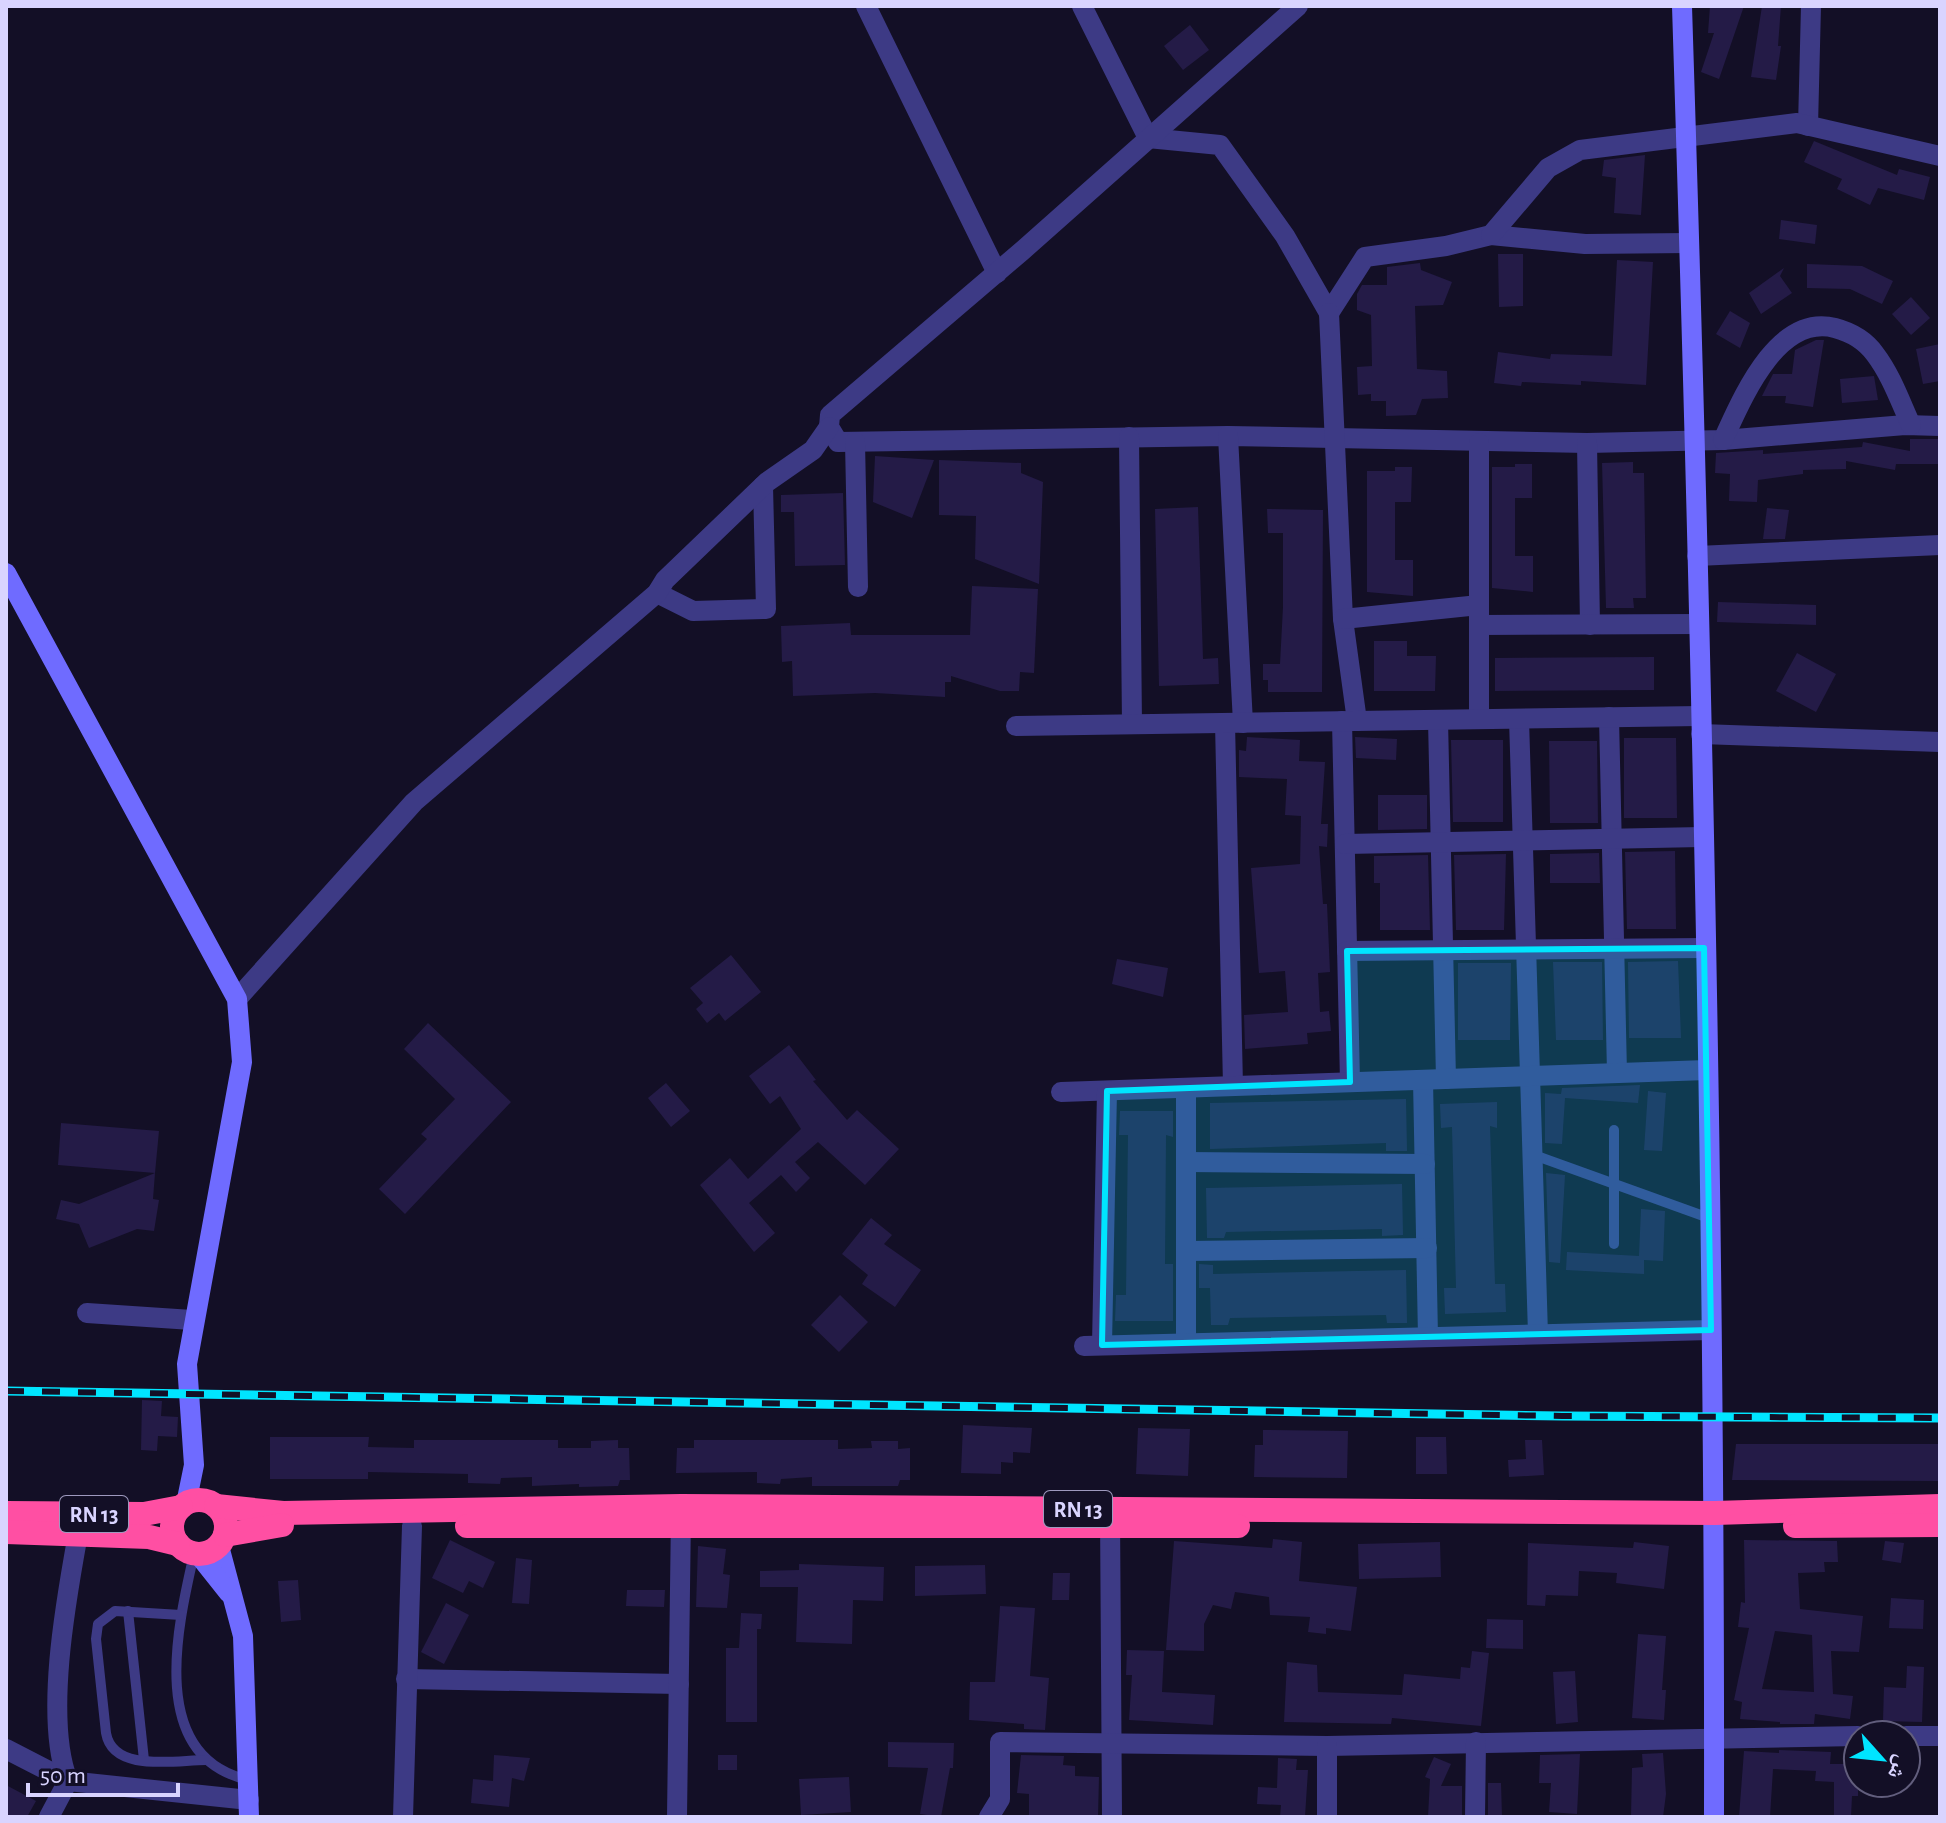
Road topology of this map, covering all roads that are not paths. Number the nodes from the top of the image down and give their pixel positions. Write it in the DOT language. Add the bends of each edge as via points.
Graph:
graph roads {
  1 [pos="866,6"];
  2 [pos="1082,6"];
  3 [pos="1298,6"];
  4 [pos="1682,6"];
  5 [pos="1811,6"];
  6 [pos="1808,126"];
  7 [pos="1686,137"];
  8 [pos="1148,138"];
  9 [pos="1940,156"];
  10 [pos="1491,235"];
  11 [pos="1689,243"];
  12 [pos="997,273"];
  13 [pos="1329,313"];
  14 [pos="1911,425"];
  15 [pos="1940,426"];
  16 [pos="829,427"];
  17 [pos="1228,436"];
  18 [pos="1129,437"];
  19 [pos="1695,440"];
  20 [pos="1723,440"];
  21 [pos="1334,441"];
  22 [pos="855,442"];
  23 [pos="1479,443"];
  24 [pos="1587,443"];
  25 [pos="763,486"];
  26 [pos="1940,545"];
  27 [pos="1697,556"];
  28 [pos="6,573"];
  29 [pos="858,587"];
  30 [pos="657,593"];
  31 [pos="1479,615"];
  32 [pos="1343,619"];
  33 [pos="1698,624"];
  34 [pos="1590,625"];
  35 [pos="1609,717"];
  36 [pos="1479,719"];
  37 [pos="1519,719"];
  38 [pos="1438,720"];
  39 [pos="1350,721"];
  40 [pos="1234,723"];
  41 [pos="1132,724"];
  42 [pos="1700,725"];
  43 [pos="1016,726"];
  44 [pos="1940,742"];
  45 [pos="1702,837"];
  46 [pos="1612,839"];
  47 [pos="1523,840"];
  48 [pos="1441,842"];
  49 [pos="1345,844"];
  50 [pos="1704,948"];
  51 [pos="1528,949"];
  52 [pos="1615,949"];
  53 [pos="1443,950"];
  54 [pos="1347,951"];
  55 [pos="237,999"];
  56 [pos="1707,1070"];
  57 [pos="1617,1073"];
  58 [pos="1532,1076"];
  59 [pos="1446,1079"];
  60 [pos="1423,1080"];
  61 [pos="1350,1082"];
  62 [pos="1233,1086"];
  63 [pos="1186,1088"];
  64 [pos="1107,1091"];
  65 [pos="1061,1092"];
  66 [pos="1614,1130"];
  67 [pos="1534,1155"];
  68 [pos="1186,1162"];
  69 [pos="1425,1164"];
  70 [pos="1614,1184"];
  71 [pos="1709,1218"];
  72 [pos="1614,1244"];
  73 [pos="1427,1248"];
  74 [pos="1186,1251"];
  75 [pos="87,1313"];
  76 [pos="192,1320"];
  77 [pos="1711,1330"];
  78 [pos="1538,1334"];
  79 [pos="1428,1337"];
  80 [pos="1186,1343"];
  81 [pos="198,1505"];
  82 [pos="1940,1506"];
  83 [pos="6,1513"];
  84 [pos="681,1516"];
  85 [pos="1110,1518"];
  86 [pos="1715,1520"];
  87 [pos="1940,1525"];
  88 [pos="412,1526"];
  89 [pos="6,1532"];
  90 [pos="78,1534"];
  91 [pos="203,1547"];
  92 [pos="128,1611"];
  93 [pos="181,1615"];
  94 [pos="406,1679"];
  95 [pos="679,1684"];
  96 [pos="1842,1736"];
  97 [pos="1715,1737"];
  98 [pos="1112,1742"];
  99 [pos="1476,1742"];
  100 [pos="1327,1746"];
  101 [pos="6,1749"];
  102 [pos="144,1760"];
  103 [pos="206,1760"];
  104 [pos="68,1781"];
  105 [pos="249,1799"];
  106 [pos="49,1817"];
  107 [pos="403,1817"];
  108 [pos="677,1817"];
  109 [pos="989,1817"];
  110 [pos="1112,1817"];
  111 [pos="1327,1817"];
  112 [pos="1475,1817"];
  113 [pos="1714,1817"];
  1 -- 12 [label="street"];
  2 -- 8 [label="street"];
  3 -- 8 [label="street"];
  4 -- 7 [label="main road"];
  5 -- 6 [label="street"];
  6 -- 7 [label="street"];
  6 -- 9 [label="street"];
  7 -- 10 [label="street" via="1564,156"];
  7 -- 11 [label="main road"];
  8 -- 12 [label="street"];
  8 -- 13 [label="street" via="1220,145 1285,236"];
  10 -- 11 [label="street" via="1585,244"];
  10 -- 13 [label="street" via="1365,257"];
  11 -- 19 [label="main road"];
  12 -- 16 [label="street" via="830,415"];
  13 -- 21 [label="street"];
  14 -- 15 [label="street"];
  14 -- 20 [label="street"];
  14 -- 20 [label="street" via="1874,351 1851,333 1822,325 1799,330 1751,379"];
  16 -- 22 [label="street" via="838,442"];
  16 -- 25 [label="street" via="813,450"];
  17 -- 18 [label="street"];
  17 -- 21 [label="street"];
  17 -- 40 [label="street"];
  18 -- 22 [label="street"];
  18 -- 41 [label="street"];
  19 -- 20 [label="street"];
  19 -- 24 [label="street"];
  19 -- 27 [label="main road"];
  21 -- 23 [label="street"];
  21 -- 32 [label="street"];
  22 -- 29 [label="street"];
  23 -- 24 [label="street"];
  23 -- 31 [label="street"];
  24 -- 34 [label="street"];
  25 -- 30 [label="street"];
  25 -- 30 [label="street" via="766,609 693,611"];
  26 -- 27 [label="street"];
  27 -- 33 [label="main road"];
  28 -- 55 [label="main road"];
  30 -- 55 [label="street" via="414,802"];
  31 -- 32 [label="street"];
  31 -- 34 [label="street"];
  31 -- 36 [label="street"];
  32 -- 39 [label="street"];
  33 -- 34 [label="street"];
  33 -- 42 [label="main road"];
  35 -- 37 [label="street"];
  35 -- 42 [label="street"];
  35 -- 46 [label="street"];
  36 -- 37 [label="street"];
  36 -- 38 [label="street"];
  37 -- 47 [label="street"];
  38 -- 39 [label="street"];
  38 -- 48 [label="street"];
  39 -- 40 [label="street"];
  39 -- 49 [label="street"];
  40 -- 41 [label="street"];
  40 -- 62 [label="street"];
  41 -- 43 [label="street"];
  42 -- 44 [label="street"];
  42 -- 45 [label="main road"];
  45 -- 46 [label="street"];
  45 -- 50 [label="main road"];
  46 -- 47 [label="street"];
  46 -- 52 [label="street"];
  47 -- 48 [label="street"];
  47 -- 51 [label="street"];
  48 -- 49 [label="street"];
  48 -- 53 [label="street"];
  49 -- 54 [label="street"];
  50 -- 52 [label="street"];
  50 -- 56 [label="main road"];
  51 -- 52 [label="street"];
  51 -- 53 [label="street"];
  51 -- 58 [label="street"];
  52 -- 57 [label="street"];
  53 -- 54 [label="street"];
  53 -- 59 [label="street"];
  54 -- 61 [label="street"];
  55 -- 76 [label="main road" via="242,1062"];
  56 -- 57 [label="street"];
  56 -- 71 [label="main road"];
  57 -- 58 [label="street"];
  58 -- 59 [label="street"];
  58 -- 67 [label="street"];
  59 -- 60 [label="street"];
  60 -- 61 [label="street"];
  60 -- 69 [label="street"];
  61 -- 62 [label="street"];
  62 -- 63 [label="street"];
  63 -- 64 [label="street"];
  63 -- 68 [label="street"];
  64 -- 65 [label="street"];
  64 -- 80 [label="street" via="1093,1346"];
  66 -- 70 [label="lane"];
  67 -- 70 [label="lane"];
  67 -- 78 [label="street"];
  68 -- 69 [label="street"];
  68 -- 74 [label="street"];
  69 -- 73 [label="street"];
  70 -- 71 [label="lane"];
  70 -- 72 [label="lane"];
  71 -- 77 [label="main road"];
  73 -- 74 [label="street"];
  73 -- 79 [label="street"];
  74 -- 80 [label="street"];
  75 -- 76 [label="street"];
  76 -- 81 [label="main road" via="187,1394"];
  77 -- 78 [label="street"];
  77 -- 86 [label="main road"];
  78 -- 79 [label="street"];
  79 -- 80 [label="street"];
  81 -- 83 [label="highway, RN 13" via="144,1514"];
  81 -- 84 [label="highway, RN 13" via="283,1513"];
  81 -- 91 [label="highway" via="225,1519"];
  81 -- 91 [label="highway" via="173,1521"];
  82 -- 86 [label="highway, RN 13"];
  84 -- 85 [label="highway, RN 13"];
  84 -- 88 [label="highway, RN 13"];
  84 -- 95 [label="street"];
  85 -- 86 [label="highway, RN 13"];
  85 -- 98 [label="street"];
  86 -- 87 [label="highway, RN 13"];
  86 -- 97 [label="main road"];
  88 -- 91 [label="highway, RN 13" via="284,1525"];
  88 -- 94 [label="street"];
  89 -- 90 [label="highway, RN 13"];
  90 -- 91 [label="highway, RN 13" via="149,1537"];
  90 -- 104 [label="street" via="66,1600 58,1727"];
  91 -- 93 [label="lane"];
  91 -- 105 [label="main road" via="234,1599 243,1636"];
  92 -- 93 [label="lane"];
  92 -- 102 [label="lane"];
  92 -- 102 [label="lane" via="108,1613 98,1624 101,1686 110,1747 128,1759"];
  93 -- 103 [label="lane" via="177,1693 187,1734"];
  94 -- 95 [label="street"];
  94 -- 107 [label="street"];
  95 -- 108 [label="street"];
  96 -- 97 [label="street"];
  97 -- 99 [label="street"];
  97 -- 113 [label="main road"];
  98 -- 100 [label="street"];
  98 -- 109 [label="street" via="1000,1742 1000,1799"];
  98 -- 110 [label="street"];
  99 -- 100 [label="street"];
  99 -- 112 [label="street"];
  100 -- 111 [label="street"];
  101 -- 104 [label="street"];
  102 -- 103 [label="lane"];
  103 -- 105 [label="lane"];
  104 -- 105 [label="street"];
  104 -- 106 [label="street"];
}
